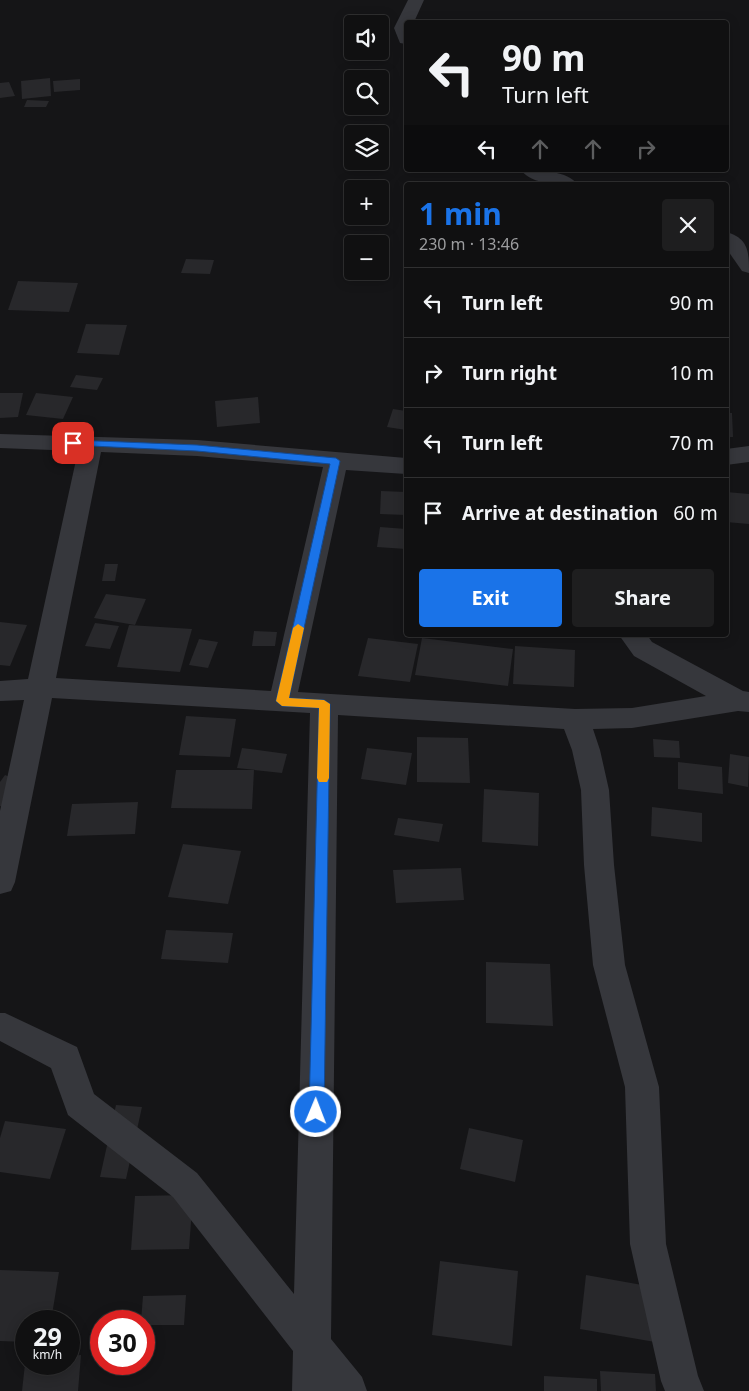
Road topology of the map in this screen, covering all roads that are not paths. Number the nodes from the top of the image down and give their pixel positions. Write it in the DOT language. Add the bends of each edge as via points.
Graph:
graph roads {
  1 [pos="416,0"];
  2 [pos="407,20"];
  3 [pos="536,172"];
  4 [pos="561,182"];
  5 [pos="729,240"];
  6 [pos="749,267"];
  7 [pos="0,440"];
  8 [pos="91,444"];
  9 [pos="749,454"];
  10 [pos="729,457"];
  11 [pos="336,461"];
  12 [pos="404,466"];
  13 [pos="634,637"];
  14 [pos="40,689"];
  15 [pos="0,691"];
  16 [pos="282,701"];
  17 [pos="744,702"];
  18 [pos="324,704"];
  19 [pos="575,719"];
  20 [pos="0,882"];
  21 [pos="0,1026"];
  22 [pos="312,1346"];
  23 [pos="311,1391"];
  24 [pos="348,1391"];
  25 [pos="685,1391"];
  1 -- 2 [label="street"];
  3 -- 4 [label="street"];
  5 -- 6 [label="street"];
  7 -- 8 [label="street"];
  8 -- 11 [label="street" via="197,448"];
  8 -- 14 [label="street"];
  9 -- 10 [label="street"];
  11 -- 12 [label="street"];
  11 -- 16 [label="street"];
  13 -- 17 [label="street" via="643,649"];
  14 -- 15 [label="street"];
  14 -- 16 [label="street"];
  14 -- 20 [label="street"];
  16 -- 18 [label="street"];
  17 -- 19 [label="street" via="632,718"];
  18 -- 19 [label="street"];
  18 -- 22 [label="street"];
  19 -- 25 [label="street" via="595,790 608,965 642,1088 648,1244"];
  21 -- 22 [label="street" via="65,1058 80,1104 185,1185"];
  22 -- 23 [label="street"];
  22 -- 24 [label="street"];
}
